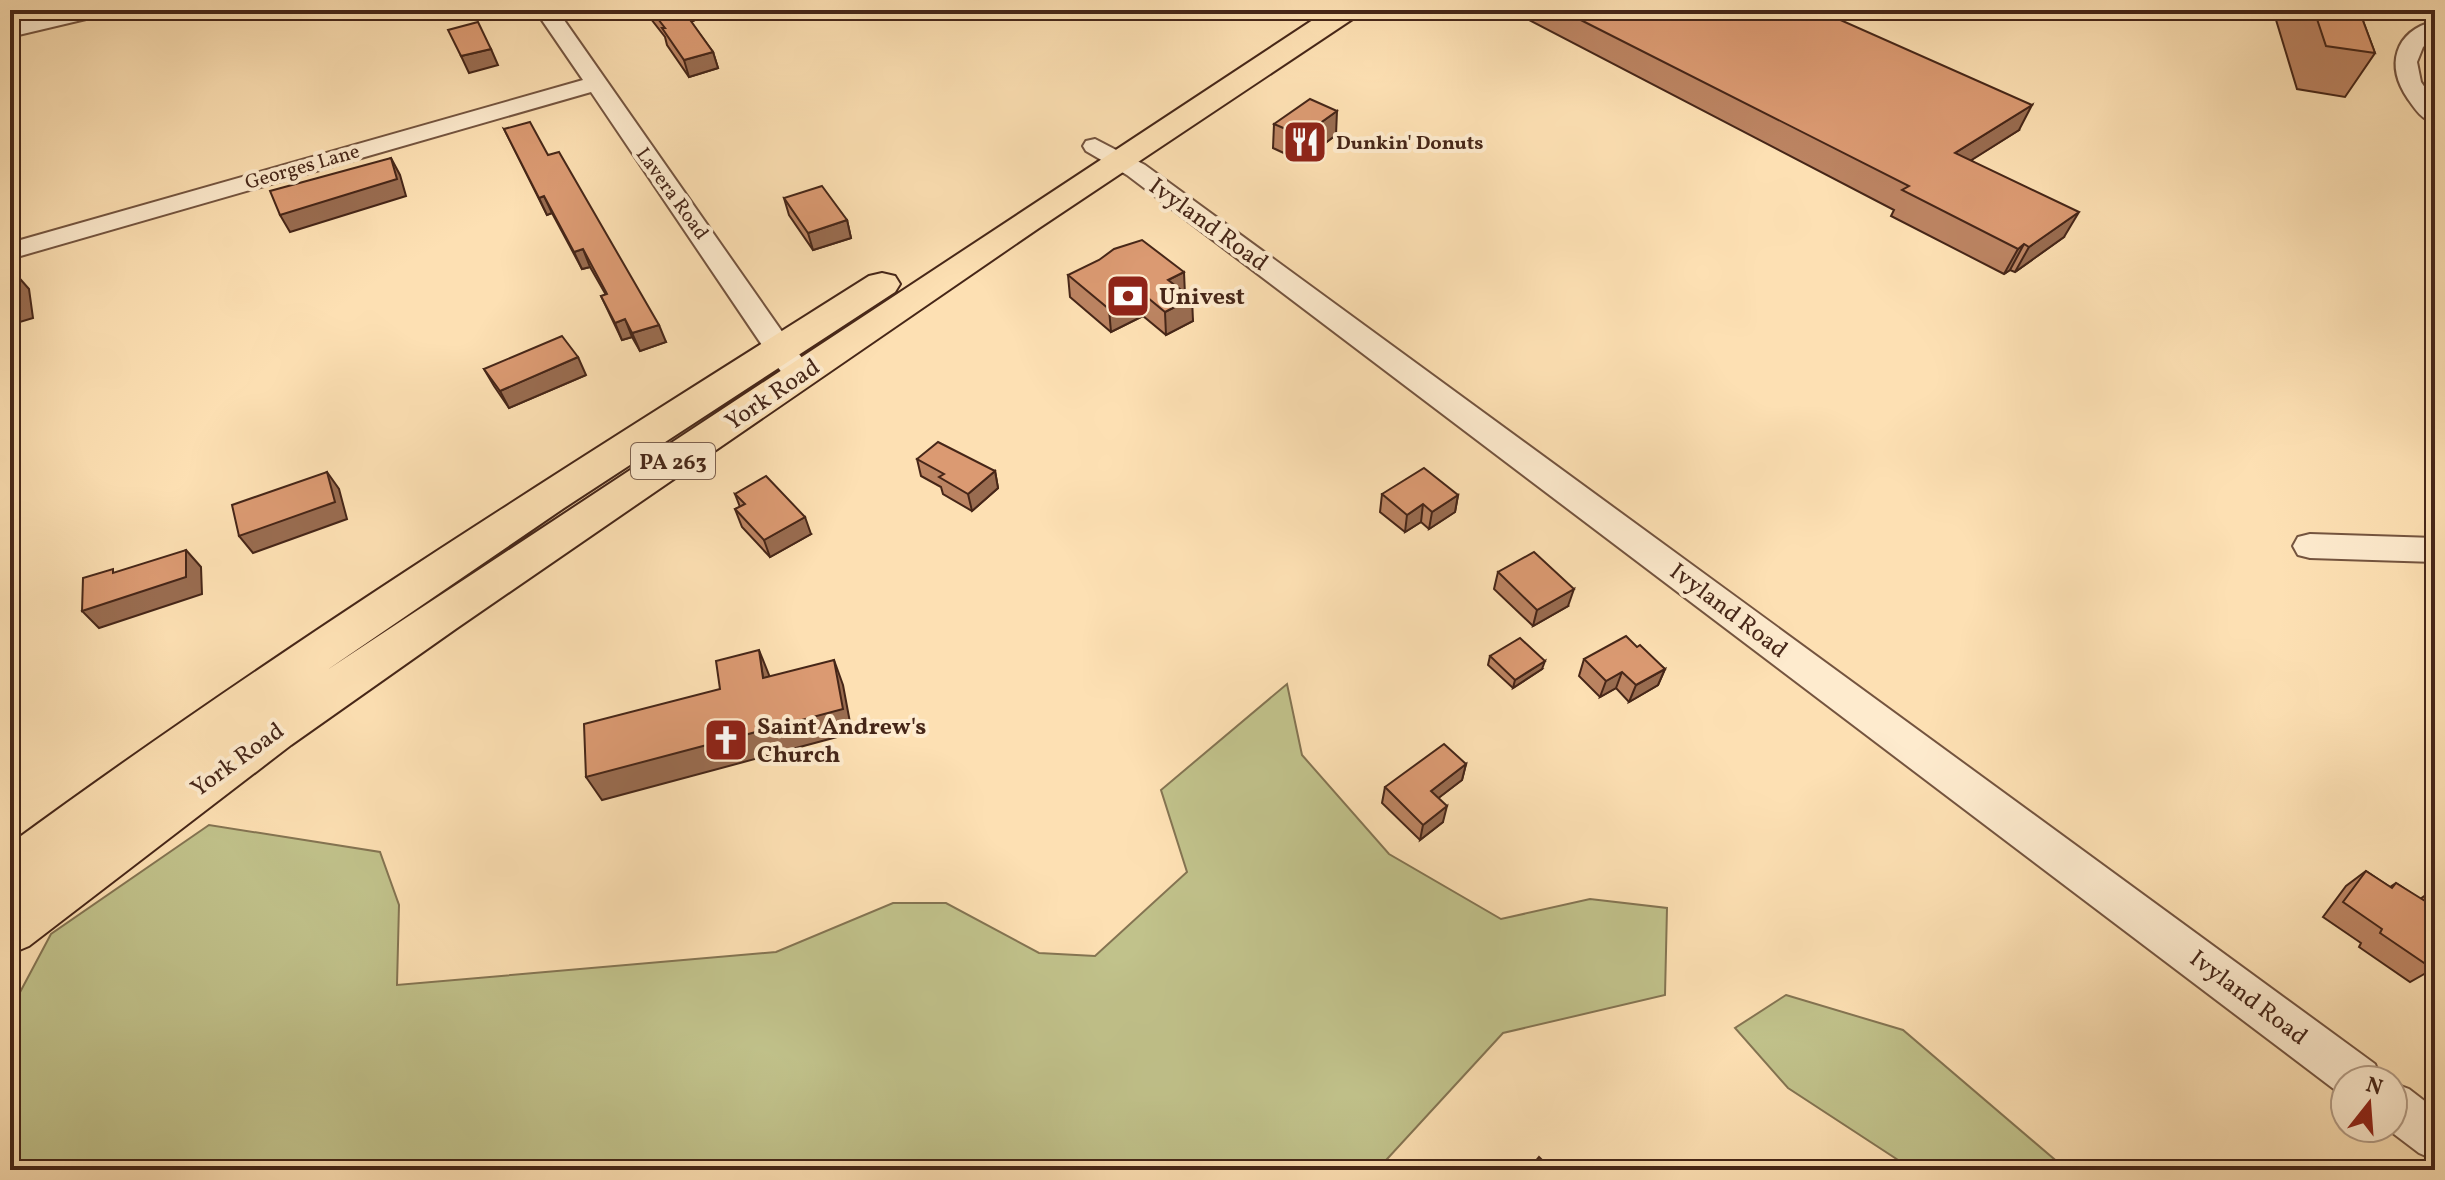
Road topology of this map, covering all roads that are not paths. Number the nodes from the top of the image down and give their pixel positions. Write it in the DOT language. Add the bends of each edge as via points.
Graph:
graph roads {
  1 [pos="95,10"];
  2 [pos="546,10"];
  3 [pos="1304,10"];
  4 [pos="1347,10"];
  5 [pos="2435,28"];
  6 [pos="10,30"];
  7 [pos="595,84"];
  8 [pos="2435,116"];
  9 [pos="1107,153"];
  10 [pos="10,251"];
  11 [pos="790,362"];
  12 [pos="2310,546"];
  13 [pos="2435,550"];
  14 [pos="10,874"];
  15 [pos="10,929"];
  16 [pos="2338,1064"];
  17 [pos="2409,1117"];
  18 [pos="2435,1137"];
  1 -- 6 [label="street"];
  2 -- 7 [label="street, Lavera Road"];
  3 -- 9 [label="highway, York Road / PA 263"];
  4 -- 9 [label="highway, York Road / PA 263"];
  5 -- 8 [label="street" via="2414,42 2405,67 2416,95"];
  7 -- 10 [label="street, Georges Lane"];
  7 -- 11 [label="street, Lavera Road"];
  9 -- 11 [label="highway, York Road / PA 263"];
  9 -- 16 [label="street, Ivyland Road" via="1389,356"];
  11 -- 14 [label="highway, York Road / PA 263" via="259,692"];
  11 -- 15 [label="highway, York Road / PA 263" via="274,731"];
  12 -- 13 [label="street"];
  17 -- 18 [label="street"];
}
